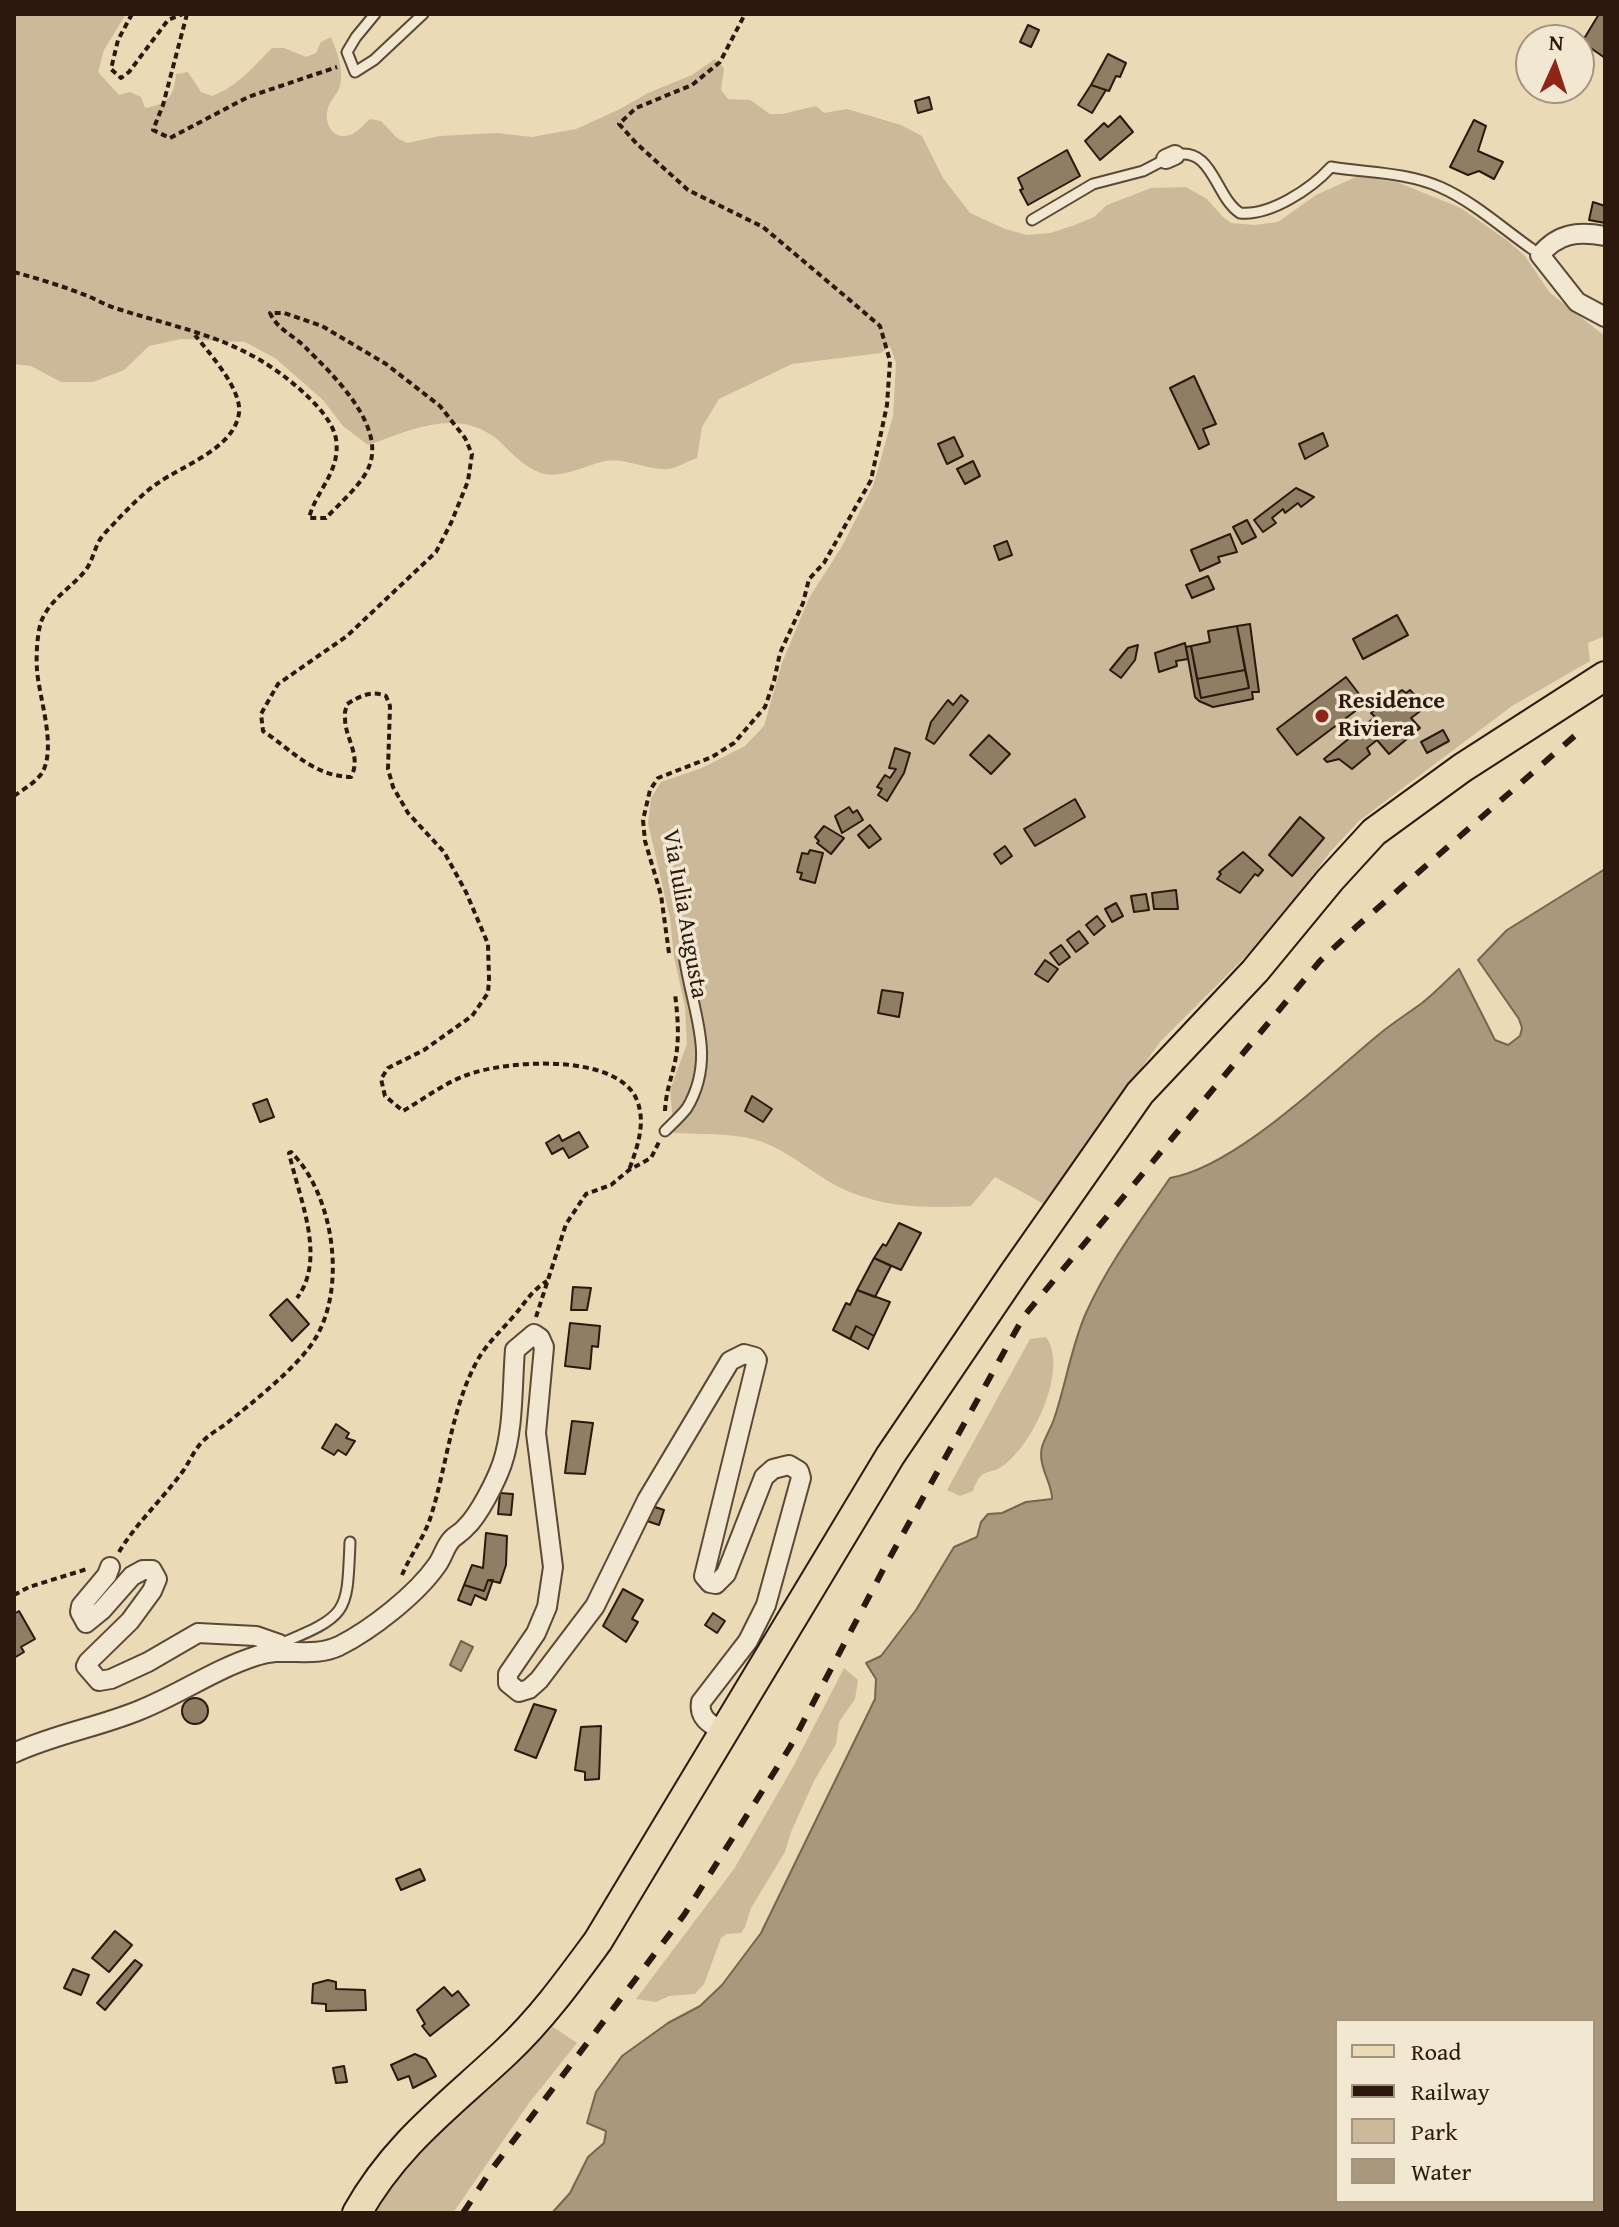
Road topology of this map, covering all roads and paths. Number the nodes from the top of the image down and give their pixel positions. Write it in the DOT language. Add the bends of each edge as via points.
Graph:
graph roads {
  1 [pos="132,14"];
  2 [pos="185,14"];
  3 [pos="375,14"];
  4 [pos="423,14"];
  5 [pos="745,14"];
  6 [pos="350,62"];
  7 [pos="1032,220"];
  8 [pos="1605,236"];
  9 [pos="1536,252"];
  10 [pos="14,272"];
  11 [pos="1605,317"];
  12 [pos="193,333"];
  13 [pos="1605,676"];
  14 [pos="14,796"];
  15 [pos="684,955"];
  16 [pos="671,966"];
  17 [pos="673,980"];
  18 [pos="665,1131"];
  19 [pos="629,1170"];
  20 [pos="547,1281"];
  21 [pos="297,1298"];
  22 [pos="534,1334"];
  23 [pos="350,1542"];
  24 [pos="110,1567"];
  25 [pos="14,1595"];
  26 [pos="399,1604"];
  27 [pos="283,1647"];
  28 [pos="725,1733"];
  29 [pos="14,1753"];
  30 [pos="357,2213"];
  1 -- 2 [label="path" via="112,56 111,69 121,78 168,20"];
  2 -- 6 [label="path" via="153,130 170,138 248,97"];
  3 -- 6 [label="lane" via="349,47"];
  4 -- 6 [label="lane" via="362,69 355,72"];
  5 -- 16 [label="path, Via Iulia Augusta" via="720,62 692,85 636,108 619,124 688,190 763,227 880,326 890,361 887,405 871,480 824,563 809,579 765,707 734,743 658,778 650,790 643,820 645,841 661,895"];
  7 -- 9 [label="lane" via="1093,184 1187,153 1199,158 1240,213 1256,214 1275,205 1331,167 1375,171 1440,187"];
  8 -- 9 [label="street" via="1564,235"];
  9 -- 11 [label="street" via="1577,302"];
  10 -- 12 [label="path"];
  12 -- 14 [label="path" via="233,390 239,414 227,437 156,484 118,520 100,539 85,570 53,602 42,621 37,671 46,758 43,771"];
  12 -- 19 [label="path" via="211,335 264,360 326,418 336,438 335,466 313,501 309,518 326,518 342,501 367,471 372,451 360,408 346,389 274,324 270,313 322,326 386,364 440,406 465,438 472,454 468,481 436,552 347,636 278,684 261,714 263,731 318,771 351,777 355,769 344,719 347,704 364,694 386,696 393,787 408,813 444,852 488,944 488,993 472,1016 388,1068 381,1079 385,1096 403,1111 459,1078 499,1066 562,1064 598,1072 626,1085 641,1114 639,1143"];
  13 -- 28 [label="main road" via="1374,832 1255,971 1140,1093 890,1456"];
  15 -- 18 [label="lane" via="704,1062 687,1108"];
  17 -- 18 [label="path, Via Iulia Augusta" via="679,1027 666,1089"];
  18 -- 19 [label="path, Via Iulia Augusta" via="651,1158"];
  19 -- 20 [label="path, Via Iulia Augusta" via="611,1185 586,1194 566,1224"];
  20 -- 22 [label="path, Via Iulia Augusta"];
  20 -- 26 [label="path" via="531,1292 473,1368 429,1522 398,1583"];
  21 -- 24 [label="path" via="312,1257 291,1152 323,1202 333,1244 328,1303 315,1339 260,1395 201,1443"];
  22 -- 26 [label="street" via="515,1350 502,1465 468,1526 450,1540 437,1566"];
  22 -- 28 [label="street" via="544,1347 536,1433 553,1567 547,1607 508,1674 508,1683 519,1692 539,1680 595,1606 647,1500 730,1361 744,1354 757,1360 706,1580 716,1584 726,1574 764,1477 789,1465 801,1478 766,1605 748,1641 701,1702 706,1721"];
  23 -- 27 [label="lane" via="343,1607 337,1616"];
  24 -- 25 [label="path" via="91,1567"];
  24 -- 27 [label="street" via="81,1606 86,1623 137,1572 152,1570 157,1579 130,1621 88,1662 99,1681 148,1662 198,1633 256,1636"];
  26 -- 27 [label="street" via="338,1646 314,1654"];
  27 -- 29 [label="street" via="108,1723"];
  28 -- 30 [label="main road" via="598,1941 563,1988 510,2049 399,2150"];
}
